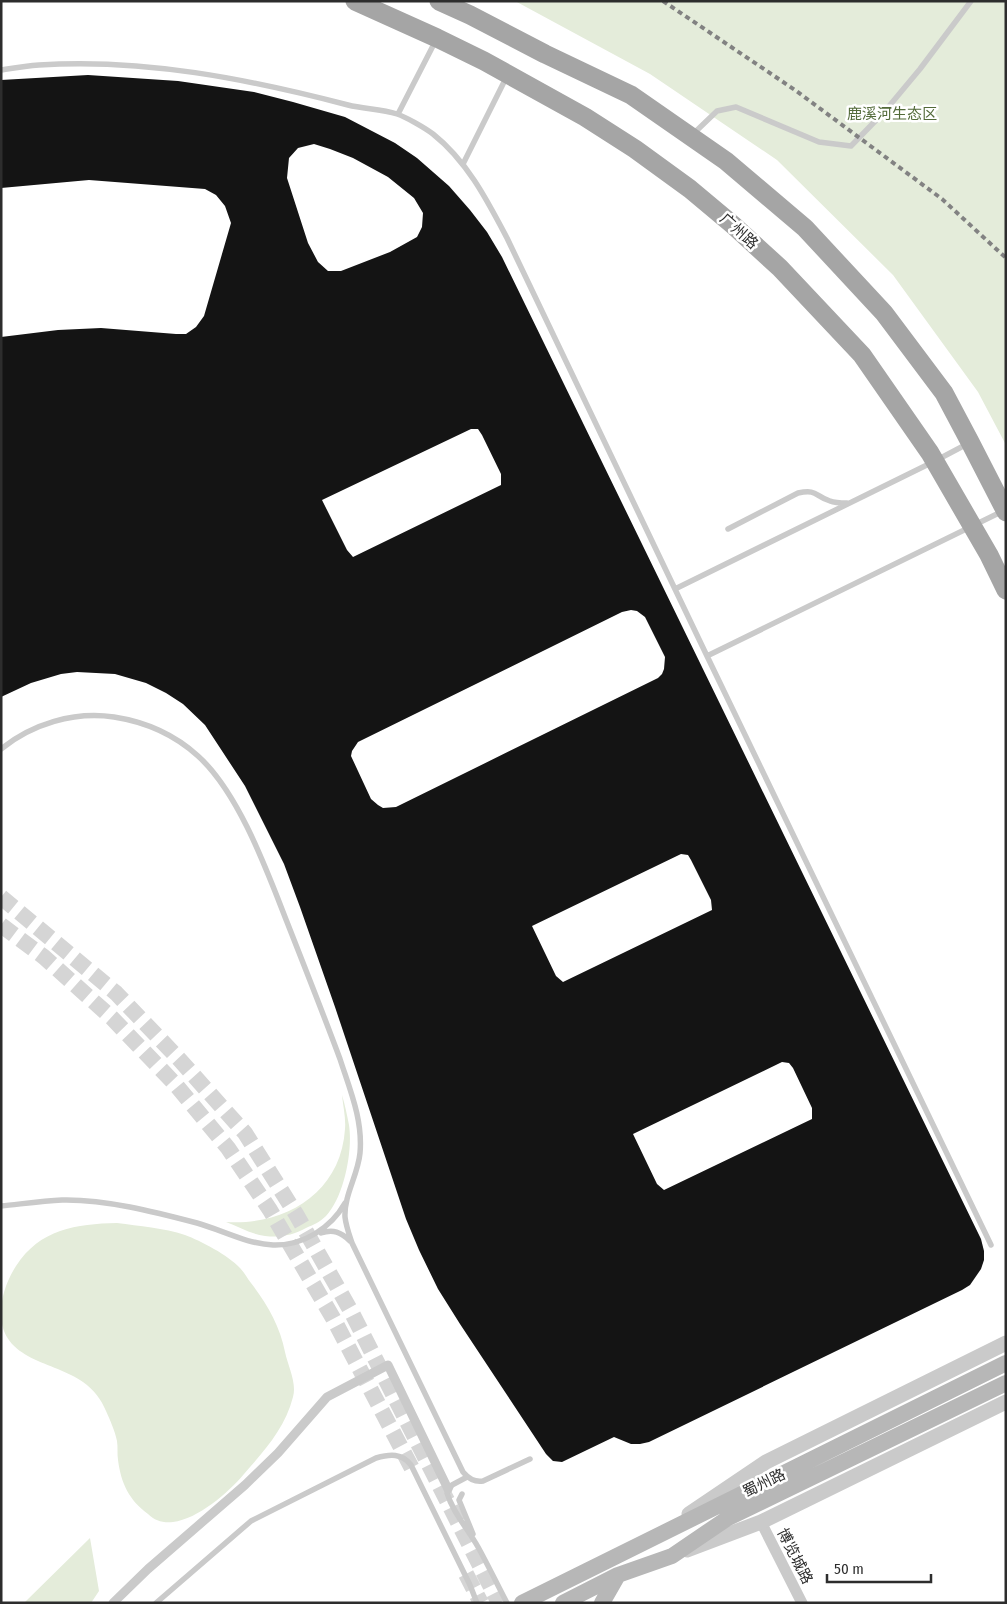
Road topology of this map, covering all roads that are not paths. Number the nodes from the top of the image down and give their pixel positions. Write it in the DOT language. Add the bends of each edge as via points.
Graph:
graph roads {
  1 [pos="355,1"];
  2 [pos="439,1"];
  3 [pos="971,1"];
  4 [pos="436,38"];
  5 [pos="1,70"];
  6 [pos="508,74"];
  7 [pos="398,114"];
  8 [pos="691,136"];
  9 [pos="463,164"];
  10 [pos="970,442"];
  11 [pos="935,461"];
  12 [pos="849,503"];
  13 [pos="1005,511"];
  14 [pos="973,527"];
  15 [pos="728,529"];
  16 [pos="675,589"];
  17 [pos="1006,590"];
  18 [pos="707,656"];
  19 [pos="1,749"];
  20 [pos="347,1201"];
  21 [pos="1,1206"];
  22 [pos="313,1235"];
  23 [pos="352,1243"];
  24 [pos="991,1245"];
  25 [pos="1006,1343"];
  26 [pos="1006,1363"];
  27 [pos="1006,1382"];
  28 [pos="1006,1402"];
  29 [pos="530,1459"];
  30 [pos="467,1477"];
  31 [pos="448,1489"];
  32 [pos="462,1494"];
  33 [pos="761,1522"];
  34 [pos="657,1536"];
  35 [pos="478,1546"];
  36 [pos="672,1556"];
  37 [pos="618,1575"];
  38 [pos="113,1603"];
  39 [pos="156,1603"];
  40 [pos="476,1603"];
  41 [pos="507,1603"];
  42 [pos="522,1603"];
  43 [pos="563,1603"];
  44 [pos="602,1603"];
  45 [pos="802,1603"];
  1 -- 4 [label="main road, 广州路"];
  2 -- 8 [label="main road" via="631,95"];
  3 -- 8 [label="lane" via="920,69 851,146 819,142 736,107 717,111"];
  4 -- 6 [label="main road, 广州路"];
  4 -- 7 [label="lane"];
  5 -- 7 [label="lane" via="38,65 109,65 186,71"];
  6 -- 9 [label="lane"];
  6 -- 11 [label="main road, 广州路" via="635,149 733,225 780,268 862,355"];
  7 -- 9 [label="lane" via="432,134"];
  8 -- 10 [label="main road" via="726,161 805,228 884,313 944,393"];
  9 -- 16 [label="lane" via="487,199 507,238"];
  10 -- 11 [label="lane"];
  10 -- 13 [label="main road"];
  11 -- 12 [label="lane"];
  11 -- 14 [label="main road, 广州路"];
  12 -- 15 [label="lane" via="832,502 818,493 807,491"];
  12 -- 16 [label="lane"];
  13 -- 14 [label="lane"];
  14 -- 17 [label="main road, 广州路"];
  14 -- 18 [label="lane"];
  16 -- 18 [label="lane"];
  18 -- 24 [label="lane"];
  19 -- 20 [label="lane" via="27,732 52,722 93,715 108,716 128,719 164,732 199,757 215,775 251,835 349,1086 359,1120 360,1154"];
  20 -- 22 [label="lane" via="333,1221"];
  20 -- 23 [label="lane" via="346,1224"];
  21 -- 22 [label="lane" via="88,1201 159,1213 274,1245"];
  22 -- 23 [label="lane" via="339,1232"];
  23 -- 30 [label="lane"];
  25 -- 34 [label="street" via="766,1462"];
  26 -- 34 [label="main road, 蜀州路"];
  27 -- 36 [label="main road, 蜀州路" via="728,1518"];
  28 -- 33 [label="street"];
  29 -- 30 [label="lane" via="483,1481"];
  30 -- 31 [label="lane"];
  31 -- 35 [label="lane" via="448,1497 458,1516"];
  31 -- 38 [label="street" via="388,1365 327,1397 245,1485"];
  32 -- 35 [label="lane" via="459,1500"];
  33 -- 36 [label="street"];
  33 -- 45 [label="street, 博览城路"];
  34 -- 42 [label="main road, 蜀州路"];
  35 -- 41 [label="lane"];
  36 -- 37 [label="main road, 蜀州路"];
  37 -- 43 [label="main road, 蜀州路"];
  37 -- 44 [label="main road"];
  39 -- 40 [label="lane" via="251,1521 376,1458 394,1455 405,1458 411,1465"];
}
